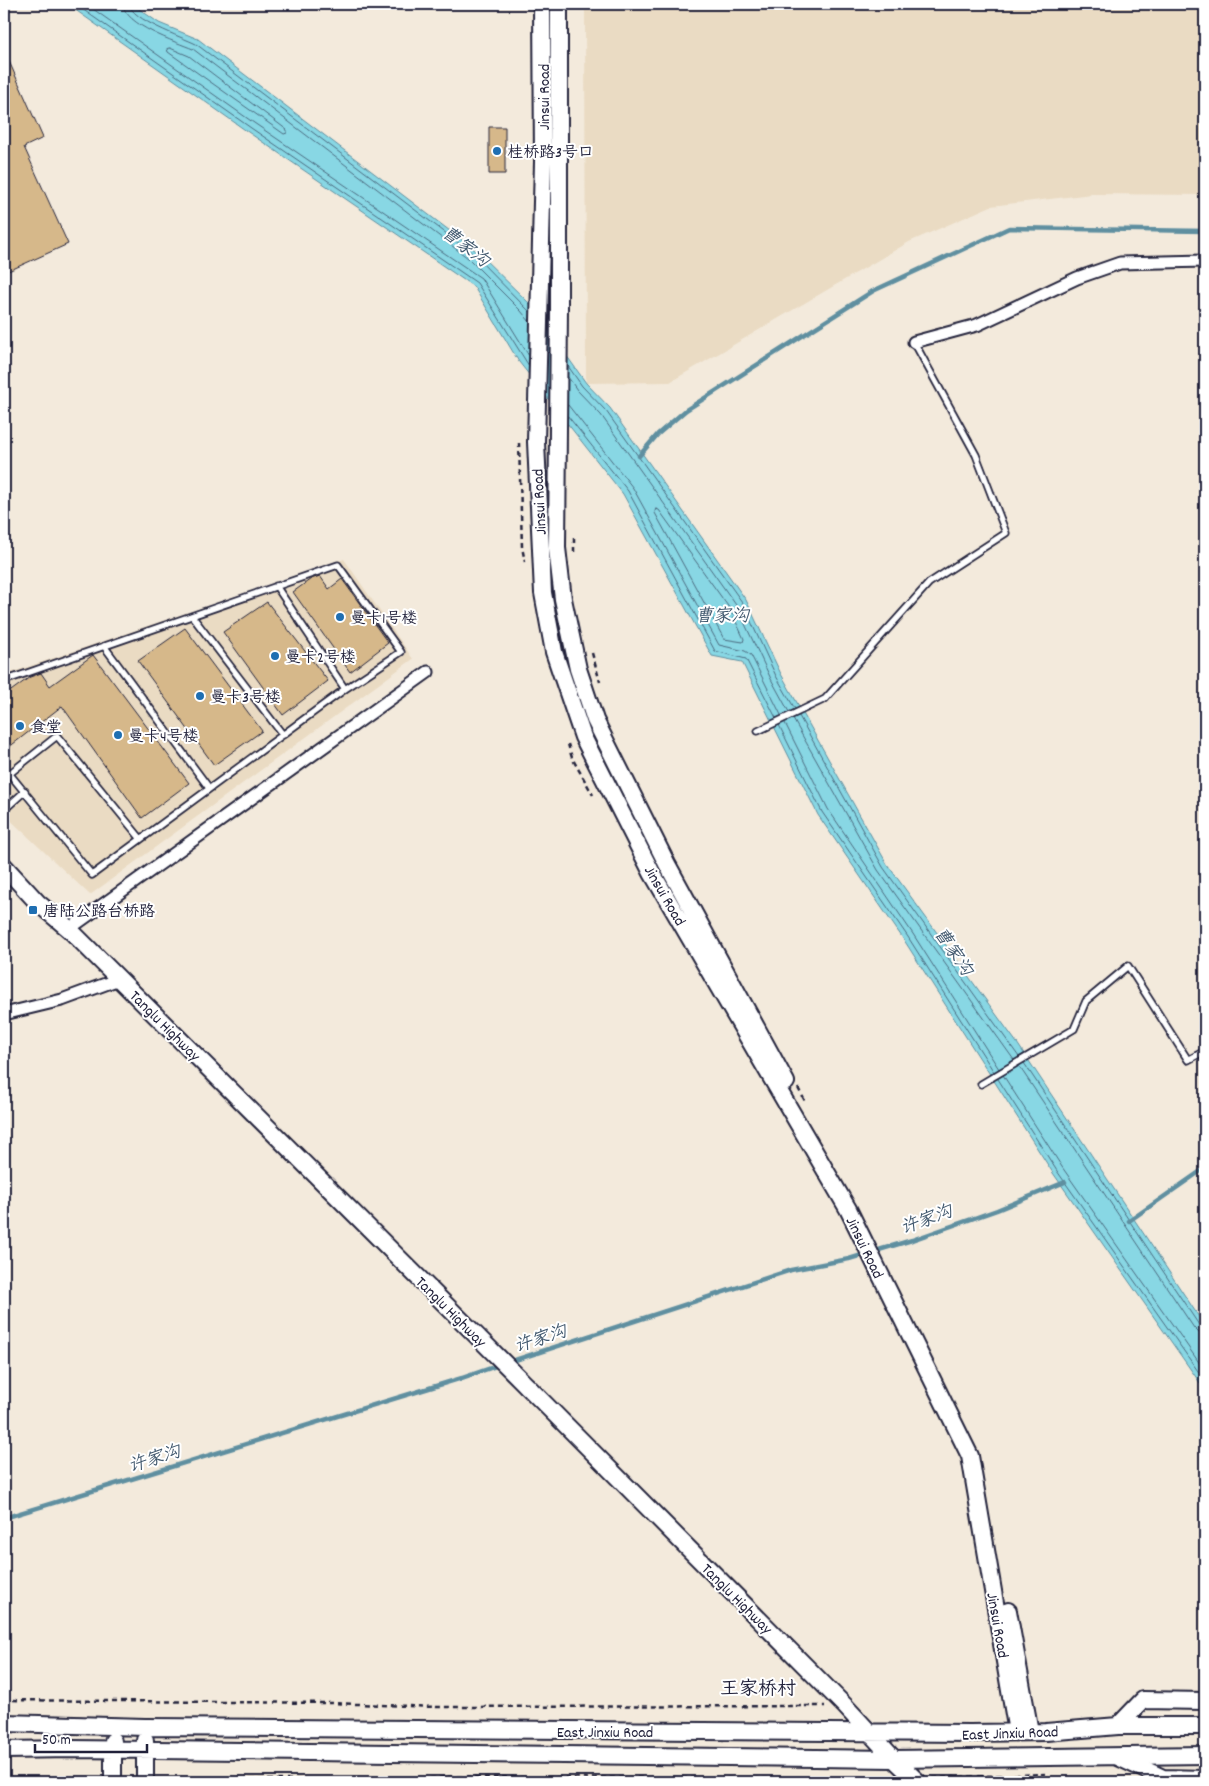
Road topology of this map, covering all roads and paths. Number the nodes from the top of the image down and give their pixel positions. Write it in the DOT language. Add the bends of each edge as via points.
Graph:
graph roads {
  1 [pos="542,4"];
  2 [pos="558,4"];
  3 [pos="541,245"];
  4 [pos="558,246"];
  5 [pos="1205,261"];
  6 [pos="914,342"];
  7 [pos="574,533"];
  8 [pos="574,552"];
  9 [pos="276,586"];
  10 [pos="192,616"];
  11 [pos="104,646"];
  12 [pos="591,649"];
  13 [pos="428,672"];
  14 [pos="4,681"];
  15 [pos="602,686"];
  16 [pos="346,688"];
  17 [pos="758,731"];
  18 [pos="283,734"];
  19 [pos="4,767"];
  20 [pos="9,774"];
  21 [pos="209,788"];
  22 [pos="25,792"];
  23 [pos="4,810"];
  24 [pos="141,839"];
  25 [pos="4,866"];
  26 [pos="69,929"];
  27 [pos="119,979"];
  28 [pos="4,1014"];
  29 [pos="1205,1051"];
  30 [pos="795,1082"];
  31 [pos="982,1084"];
  32 [pos="808,1108"];
  33 [pos="851,1208"];
  34 [pos="4,1700"];
  35 [pos="1205,1701"];
  36 [pos="845,1706"];
  37 [pos="4,1723"];
  38 [pos="114,1726"];
  39 [pos="1118,1726"];
  40 [pos="1205,1726"];
  41 [pos="145,1727"];
  42 [pos="1024,1732"];
  43 [pos="870,1733"];
  44 [pos="4,1750"];
  45 [pos="113,1750"];
  46 [pos="145,1750"];
  47 [pos="1114,1755"];
  48 [pos="1205,1755"];
  49 [pos="894,1759"];
  50 [pos="1050,1774"];
  51 [pos="1205,1779"];
  52 [pos="916,1780"];
  53 [pos="4,1781"];
  54 [pos="113,1781"];
  55 [pos="145,1781"];
  1 -- 3 [label="main road, Jinsui Road"];
  2 -- 4 [label="main road, Jinsui Road"];
  3 -- 4 [label="main road"];
  3 -- 33 [label="main road, Jinsui Road" via="536,442 543,593 554,652 583,737 652,873"];
  4 -- 33 [label="main road, Jinsui Road" via="557,548 562,599 578,669 595,720 667,864"];
  5 -- 6 [label="street" via="1120,263 1077,278 977,325"];
  6 -- 17 [label="lane" via="976,455 1006,533 929,583 825,699"];
  7 -- 8 [label="path"];
  9 -- 10 [label="lane"];
  9 -- 16 [label="lane"];
  9 -- 16 [label="lane" via="338,565 401,652"];
  10 -- 11 [label="lane"];
  10 -- 18 [label="lane"];
  11 -- 14 [label="lane"];
  11 -- 21 [label="lane"];
  12 -- 15 [label="path"];
  13 -- 26 [label="street"];
  16 -- 18 [label="lane"];
  18 -- 21 [label="lane"];
  19 -- 20 [label="lane"];
  20 -- 22 [label="lane"];
  20 -- 24 [label="lane" via="57,736"];
  21 -- 24 [label="lane"];
  22 -- 23 [label="lane"];
  22 -- 24 [label="lane" via="92,874"];
  25 -- 26 [label="main road, Tanglu Highway" via="38,903"];
  26 -- 27 [label="main road, Tanglu Highway"];
  27 -- 28 [label="street" via="62,1000"];
  27 -- 36 [label="main road, Tanglu Highway, bridge"];
  29 -- 31 [label="lane" via="1188,1060 1128,966 1086,1001 1074,1029"];
  30 -- 32 [label="path"];
  33 -- 42 [label="main road, Jinsui Road" via="979,1452"];
  34 -- 36 [label="path" via="436,1707"];
  35 -- 39 [label="main road" via="1143,1700"];
  36 -- 43 [label="main road, Tanglu Highway"];
  37 -- 38 [label="main road, East Jinxiu Road"];
  38 -- 41 [label="main road, East Jinxiu Road"];
  38 -- 45 [label="main road"];
  39 -- 40 [label="main road, East Jinxiu Road"];
  39 -- 42 [label="main road, East Jinxiu Road"];
  41 -- 43 [label="main road, East Jinxiu Road"];
  41 -- 46 [label="main road"];
  42 -- 43 [label="main road, East Jinxiu Road"];
  43 -- 49 [label="main road, Tanglu Highway"];
  44 -- 45 [label="main road, East Jinxiu Road"];
  45 -- 46 [label="main road, East Jinxiu Road"];
  45 -- 54 [label="main road"];
  46 -- 49 [label="main road, East Jinxiu Road"];
  46 -- 55 [label="main road"];
  47 -- 48 [label="main road, East Jinxiu Road"];
  47 -- 49 [label="main road, East Jinxiu Road"];
  47 -- 51 [label="main road" via="1163,1778"];
  49 -- 52 [label="main road, Tanglu Highway"];
  50 -- 52 [label="path"];
  52 -- 55 [label="path" via="449,1777"];
  53 -- 54 [label="path"];
}
